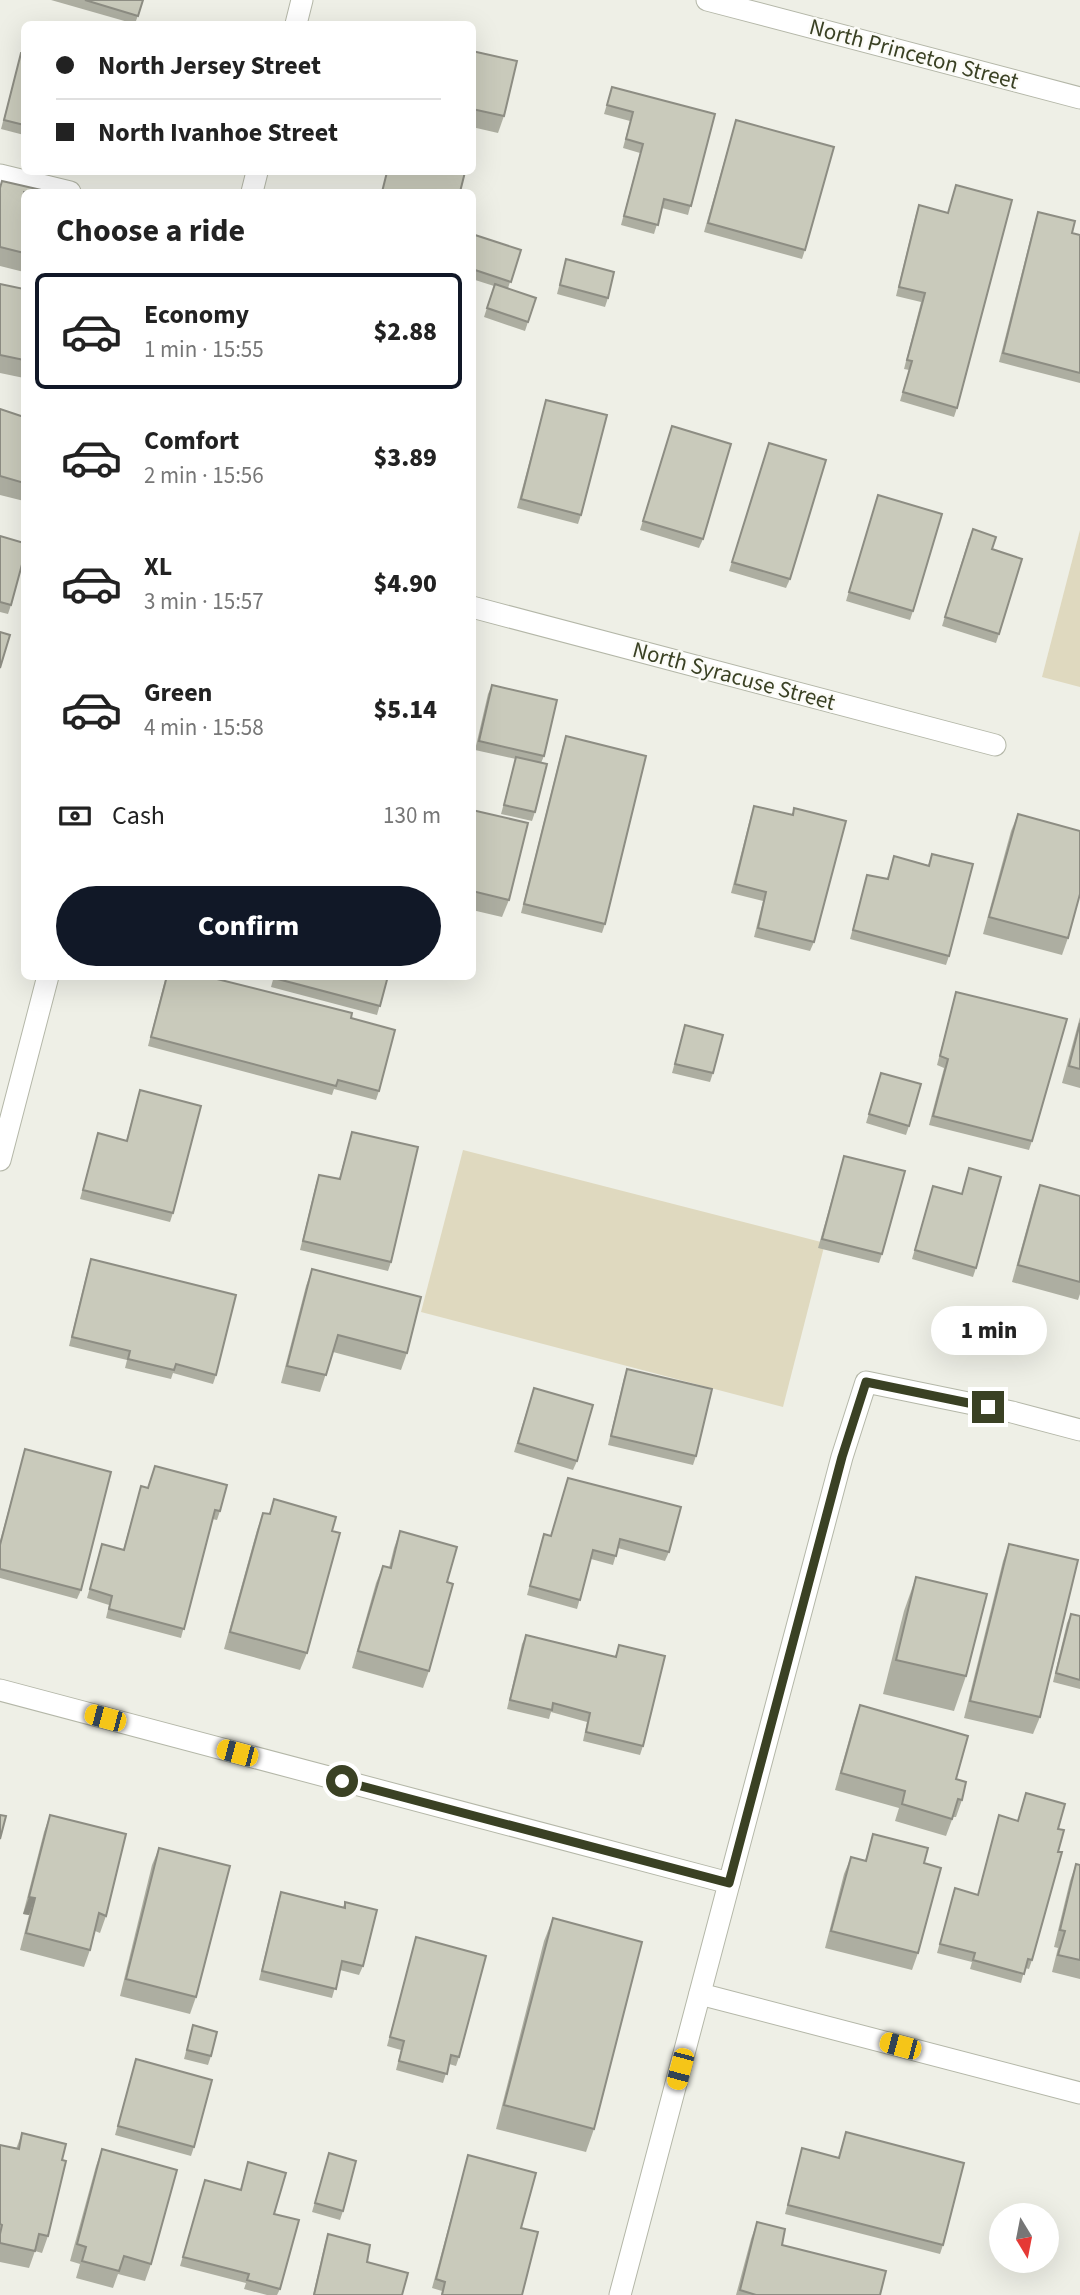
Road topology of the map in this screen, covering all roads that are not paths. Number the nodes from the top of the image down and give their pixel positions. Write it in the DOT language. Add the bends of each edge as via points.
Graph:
graph roads {
  1 [pos="302,0"];
  2 [pos="708,0"];
  3 [pos="297,21"];
  4 [pos="1080,98"];
  5 [pos="0,176"];
  6 [pos="57,189"];
  7 [pos="476,608"];
  8 [pos="995,745"];
  9 [pos="47,980"];
  10 [pos="0,1160"];
  11 [pos="1080,1430"];
  12 [pos="0,1690"];
  13 [pos="729,1883"];
  14 [pos="700,1994"];
  15 [pos="1080,2093"];
  16 [pos="620,2295"];
  1 -- 3 [label="street"];
  2 -- 4 [label="street, North Princeton Street"];
  5 -- 6 [label="street"];
  7 -- 8 [label="street, North Syracuse Street"];
  9 -- 10 [label="street"];
  11 -- 13 [label="street" via="866,1382"];
  12 -- 13 [label="street"];
  13 -- 14 [label="street"];
  14 -- 15 [label="street"];
  14 -- 16 [label="street"];
}
